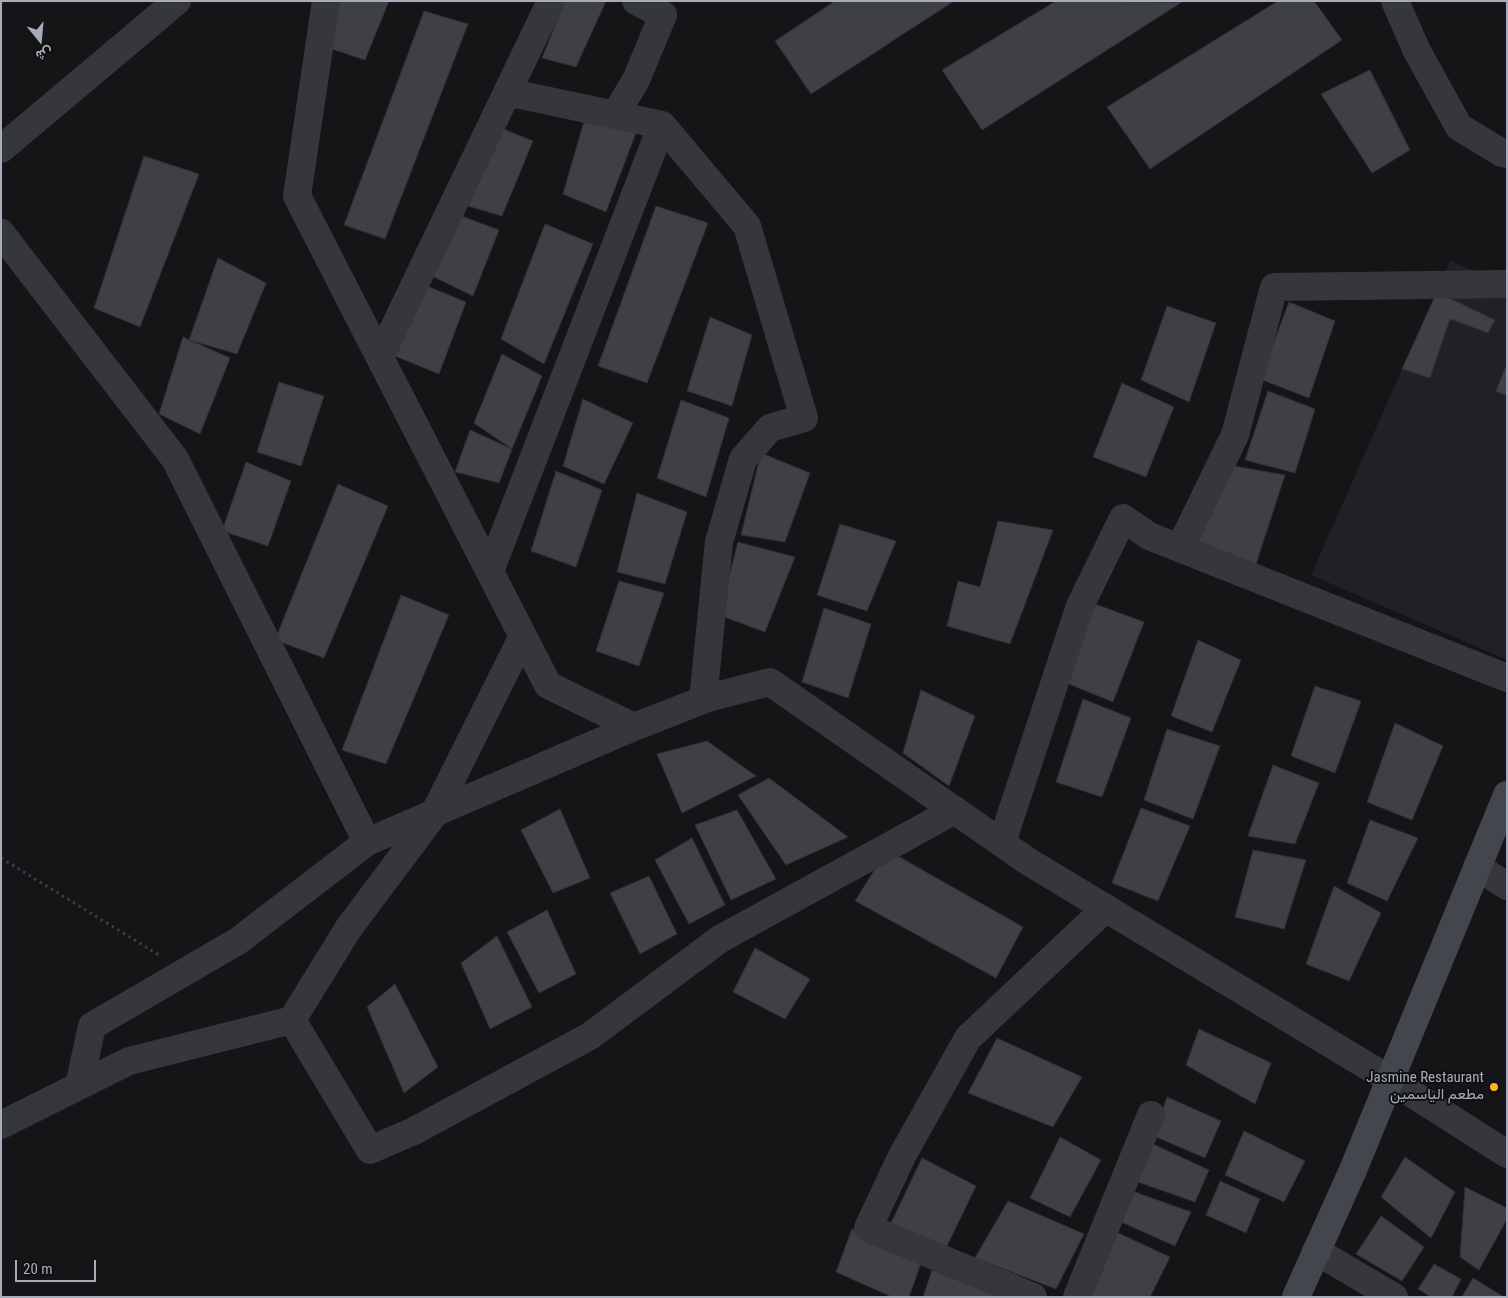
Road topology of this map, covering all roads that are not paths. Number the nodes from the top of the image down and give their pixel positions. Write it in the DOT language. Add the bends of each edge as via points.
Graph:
graph roads {
  1 [pos="177,1"];
  2 [pos="326,1"];
  3 [pos="551,1"];
  4 [pos="636,1"];
  5 [pos="1396,1"];
  6 [pos="507,92"];
  7 [pos="615,115"];
  8 [pos="662,125"];
  9 [pos="1,150"];
  10 [pos="1507,154"];
  11 [pos="1,233"];
  12 [pos="1507,284"];
  13 [pos="380,357"];
  14 [pos="1180,548"];
  15 [pos="490,571"];
  16 [pos="523,636"];
  17 [pos="1507,678"];
  18 [pos="703,700"];
  19 [pos="634,727"];
  20 [pos="1507,795"];
  21 [pos="955,810"];
  22 [pos="434,814"];
  23 [pos="367,842"];
  24 [pos="1002,842"];
  25 [pos="1477,867"];
  26 [pos="1507,886"];
  27 [pos="1106,908"];
  28 [pos="292,1020"];
  29 [pos="1389,1079"];
  30 [pos="79,1086"];
  31 [pos="1150,1115"];
  32 [pos="1,1125"];
  33 [pos="1507,1154"];
  34 [pos="1316,1251"];
  35 [pos="1033,1297"];
  36 [pos="1077,1297"];
  37 [pos="1296,1297"];
  38 [pos="1394,1297"];
  1 -- 9 [label="street"];
  2 -- 13 [label="street" via="297,196"];
  3 -- 6 [label="street"];
  4 -- 7 [label="street" via="663,15 636,80"];
  5 -- 10 [label="street" via="1417,51 1459,127"];
  6 -- 7 [label="street"];
  6 -- 13 [label="street"];
  7 -- 8 [label="street"];
  8 -- 15 [label="street"];
  8 -- 18 [label="street" via="747,226 804,418 770,428 743,459 719,542"];
  11 -- 23 [label="street" via="175,459"];
  12 -- 14 [label="street" via="1274,287 1235,435"];
  13 -- 15 [label="street"];
  14 -- 17 [label="street"];
  14 -- 24 [label="street" via="1148,536 1123,518 1080,606"];
  15 -- 16 [label="street"];
  16 -- 19 [label="street" via="548,685"];
  16 -- 22 [label="street"];
  18 -- 19 [label="street"];
  18 -- 21 [label="street" via="770,682"];
  19 -- 22 [label="street"];
  20 -- 25 [label="street"];
  21 -- 24 [label="street"];
  21 -- 28 [label="street" via="720,938 590,1036 370,1150"];
  22 -- 23 [label="street"];
  22 -- 28 [label="street" via="348,929"];
  23 -- 30 [label="street" via="238,940 92,1026"];
  24 -- 27 [label="street"];
  25 -- 26 [label="street"];
  25 -- 29 [label="street"];
  27 -- 29 [label="street"];
  27 -- 35 [label="street" via="968,1038 902,1156 868,1228"];
  28 -- 30 [label="street" via="128,1062"];
  29 -- 33 [label="street"];
  29 -- 34 [label="street"];
  30 -- 32 [label="street"];
  31 -- 36 [label="street"];
  34 -- 37 [label="street"];
  34 -- 38 [label="street"];
}
